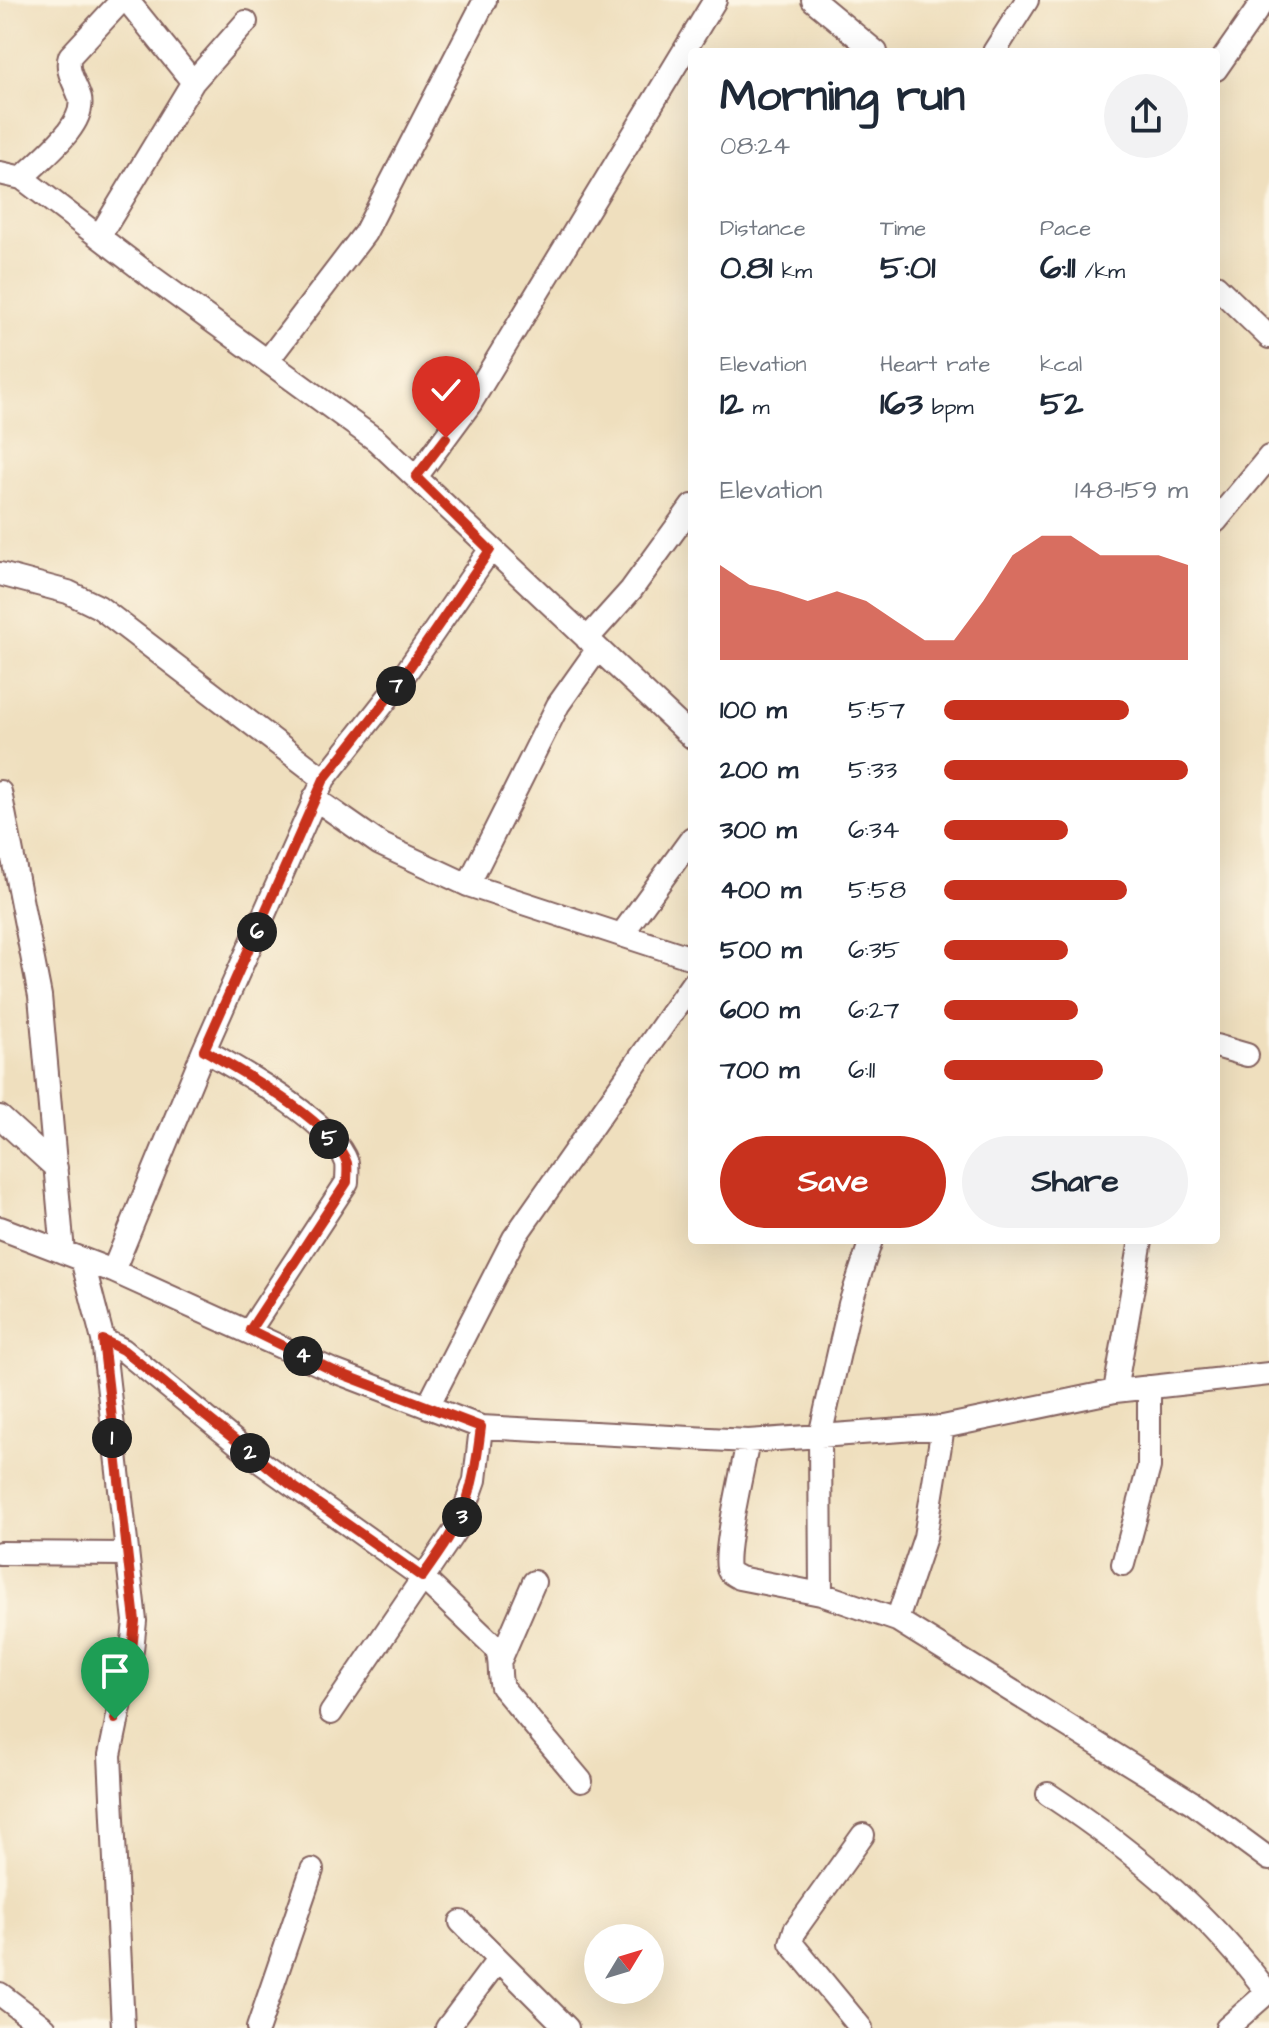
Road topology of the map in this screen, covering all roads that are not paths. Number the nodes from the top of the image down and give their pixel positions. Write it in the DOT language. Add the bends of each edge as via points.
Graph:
graph roads {
  1 [pos="124,0"];
  2 [pos="485,0"];
  3 [pos="715,0"];
  4 [pos="813,0"];
  5 [pos="1027,0"];
  6 [pos="1264,0"];
  7 [pos="246,22"];
  8 [pos="871,48"];
  9 [pos="997,48"];
  10 [pos="1220,63"];
  11 [pos="193,82"];
  12 [pos="11,175"];
  13 [pos="99,237"];
  14 [pos="1220,290"];
  15 [pos="1269,337"];
  16 [pos="268,360"];
  17 [pos="1269,457"];
  18 [pos="416,477"];
  19 [pos="688,512"];
  20 [pos="1220,516"];
  21 [pos="490,550"];
  22 [pos="0,574"];
  23 [pos="592,645"];
  24 [pos="688,733"];
  25 [pos="319,788"];
  26 [pos="0,792"];
  27 [pos="2,822"];
  28 [pos="688,843"];
  29 [pos="468,885"];
  30 [pos="622,934"];
  31 [pos="688,957"];
  32 [pos="688,990"];
  33 [pos="1220,1047"];
  34 [pos="204,1050"];
  35 [pos="1247,1055"];
  36 [pos="0,1117"];
  37 [pos="56,1168"];
  38 [pos="0,1228"];
  39 [pos="870,1244"];
  40 [pos="1140,1244"];
  41 [pos="73,1255"];
  42 [pos="113,1271"];
  43 [pos="250,1330"];
  44 [pos="103,1340"];
  45 [pos="1269,1374"];
  46 [pos="1149,1387"];
  47 [pos="1115,1391"];
  48 [pos="428,1406"];
  49 [pos="481,1427"];
  50 [pos="943,1427"];
  51 [pos="820,1436"];
  52 [pos="748,1441"];
  53 [pos="0,1553"];
  54 [pos="126,1554"];
  55 [pos="1123,1564"];
  56 [pos="422,1577"];
  57 [pos="534,1582"];
  58 [pos="821,1594"];
  59 [pos="897,1620"];
  60 [pos="501,1658"];
  61 [pos="331,1713"];
  62 [pos="581,1781"];
  63 [pos="1048,1794"];
  64 [pos="863,1835"];
  65 [pos="1269,1859"];
  66 [pos="312,1870"];
  67 [pos="461,1922"];
  68 [pos="498,1960"];
  69 [pos="1268,1992"];
  70 [pos="0,1994"];
  71 [pos="45,2028"];
  72 [pos="123,2028"];
  73 [pos="258,2028"];
  74 [pos="447,2028"];
  75 [pos="567,2028"];
  76 [pos="861,2028"];
  77 [pos="1227,2028"];
  1 -- 11 [label="street"];
  1 -- 12 [label="street" via="70,56 69,71 80,100 78,121"];
  2 -- 16 [label="street" via="365,233"];
  3 -- 18 [label="street" via="470,404"];
  4 -- 8 [label="street"];
  5 -- 9 [label="street"];
  6 -- 10 [label="street"];
  7 -- 11 [label="street"];
  11 -- 13 [label="street"];
  12 -- 13 [label="street"];
  13 -- 16 [label="street"];
  14 -- 15 [label="street"];
  16 -- 18 [label="street" via="376,440"];
  17 -- 20 [label="street"];
  18 -- 21 [label="street"];
  19 -- 23 [label="street"];
  21 -- 23 [label="street"];
  21 -- 25 [label="street"];
  22 -- 25 [label="street" via="68,592 99,607"];
  23 -- 24 [label="street"];
  23 -- 29 [label="street"];
  25 -- 29 [label="street" via="380,844"];
  25 -- 34 [label="street"];
  26 -- 27 [label="street"];
  27 -- 37 [label="street" via="40,996"];
  28 -- 30 [label="street"];
  29 -- 30 [label="street"];
  30 -- 31 [label="street"];
  32 -- 48 [label="street" via="514,1238"];
  33 -- 35 [label="street"];
  34 -- 42 [label="street"];
  34 -- 43 [label="street" via="283,1096 326,1134 347,1162 347,1182"];
  36 -- 37 [label="street"];
  37 -- 41 [label="street"];
  38 -- 41 [label="street"];
  39 -- 51 [label="street" via="850,1304"];
  40 -- 47 [label="street"];
  41 -- 42 [label="street"];
  41 -- 44 [label="street"];
  42 -- 43 [label="street"];
  43 -- 48 [label="street" via="334,1371"];
  44 -- 54 [label="street"];
  44 -- 56 [label="street" via="132,1357 290,1484"];
  45 -- 46 [label="street"];
  46 -- 47 [label="street"];
  46 -- 55 [label="street" via="1149,1467"];
  47 -- 50 [label="street"];
  48 -- 49 [label="street"];
  49 -- 52 [label="street"];
  49 -- 56 [label="street" via="468,1504"];
  50 -- 51 [label="street"];
  50 -- 59 [label="street" via="925,1537"];
  51 -- 52 [label="street"];
  51 -- 58 [label="street"];
  52 -- 58 [label="street" via="726,1562 729,1571 739,1578"];
  53 -- 54 [label="street"];
  54 -- 72 [label="street" via="134,1608 132,1650 110,1755"];
  56 -- 60 [label="street"];
  56 -- 61 [label="street"];
  57 -- 60 [label="street"];
  58 -- 59 [label="street"];
  59 -- 65 [label="street" via="1193,1803"];
  60 -- 62 [label="street" via="502,1687"];
  63 -- 69 [label="street" via="1107,1835 1188,1904 1242,1957"];
  64 -- 76 [label="street" via="791,1943"];
  66 -- 73 [label="street"];
  67 -- 68 [label="street"];
  68 -- 74 [label="street"];
  68 -- 75 [label="street"];
  69 -- 77 [label="street"];
  70 -- 71 [label="street"];
}
